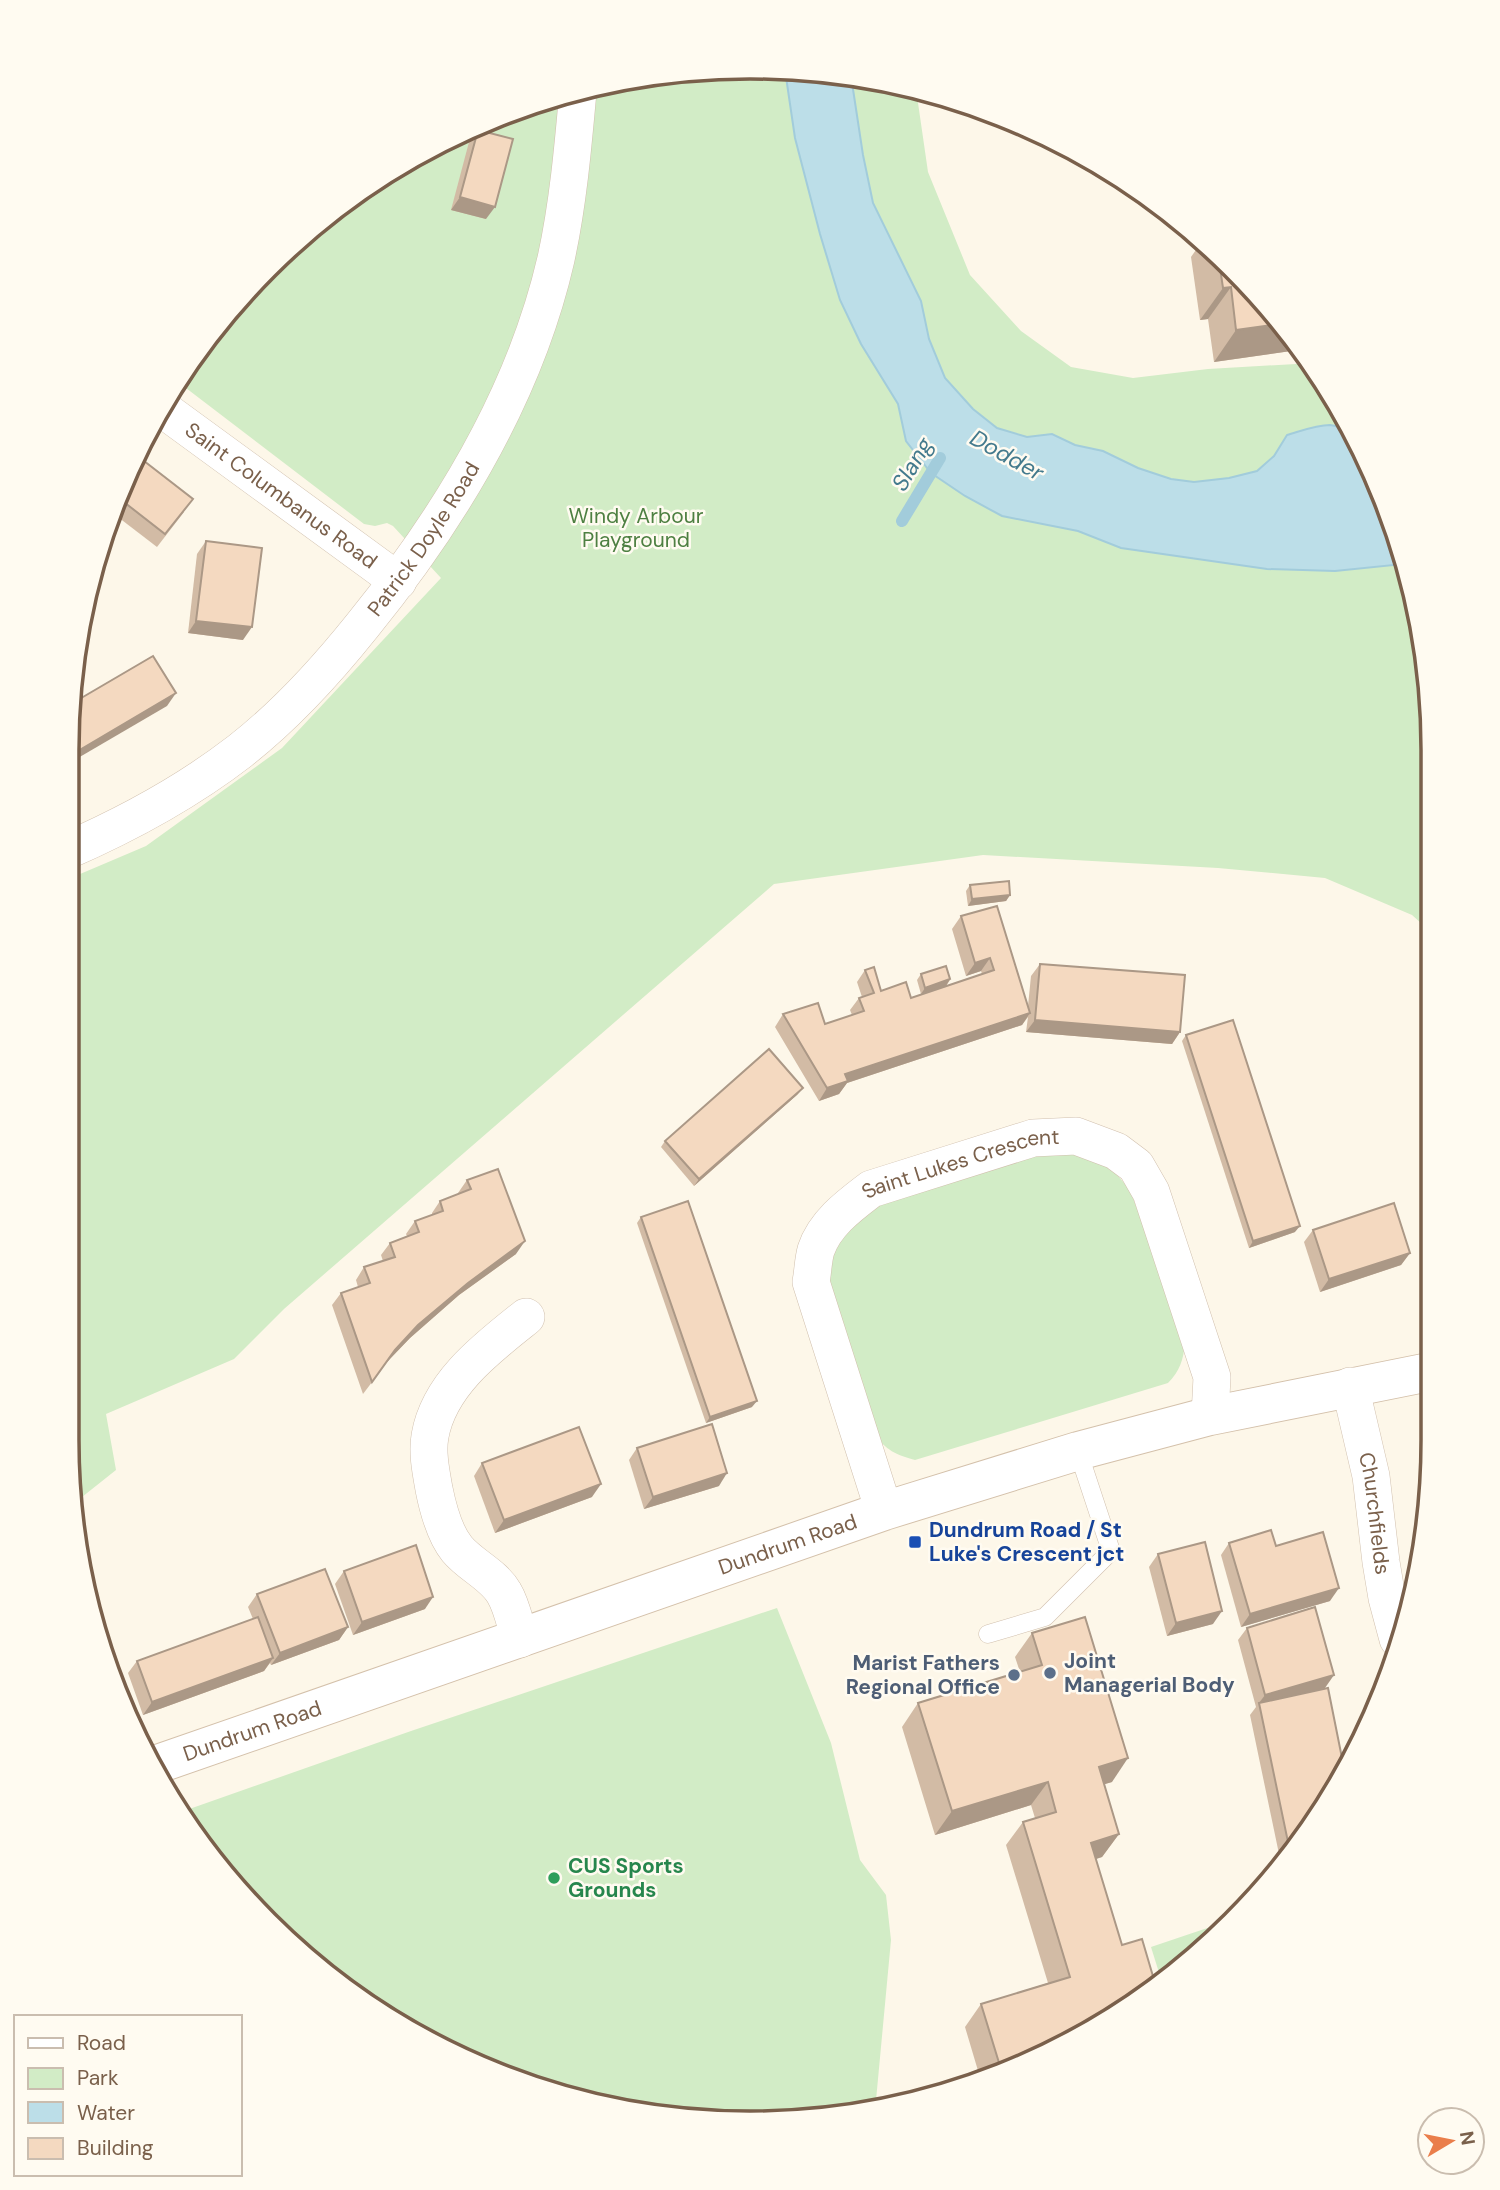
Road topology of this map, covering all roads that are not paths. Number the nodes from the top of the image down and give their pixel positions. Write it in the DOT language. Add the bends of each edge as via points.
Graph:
graph roads {
  1 [pos="577,102"];
  2 [pos="169,414"];
  3 [pos="398,582"];
  4 [pos="79,845"];
  5 [pos="526,1317"];
  6 [pos="1421,1373"];
  7 [pos="1350,1386"];
  8 [pos="1210,1416"];
  9 [pos="1078,1451"];
  10 [pos="884,1511"];
  11 [pos="1395,1626"];
  12 [pos="988,1634"];
  13 [pos="520,1639"];
  14 [pos="162,1763"];
  1 -- 3 [label="street, Patrick Doyle Road" via="572,169 556,259 535,330 479,454"];
  2 -- 3 [label="street, Saint Columbanus Road"];
  3 -- 4 [label="street, Patrick Doyle Road" via="305,692 240,751 140,816"];
  5 -- 13 [label="street" via="458,1380 439,1406 430,1437 430,1469 449,1537 504,1592"];
  6 -- 7 [label="main road, Dundrum Road"];
  7 -- 8 [label="main road, Dundrum Road"];
  7 -- 11 [label="street, Churchfields" via="1371,1476"];
  8 -- 9 [label="main road, Dundrum Road"];
  8 -- 10 [label="street, Saint Lukes Crescent" via="1212,1377 1151,1192 1136,1167 1116,1151 1076,1136 1033,1138 871,1189 828,1227 816,1250 811,1282"];
  9 -- 10 [label="main road, Dundrum Road"];
  9 -- 12 [label="lane" via="1111,1551 1045,1617"];
  10 -- 13 [label="main road, Dundrum Road"];
  13 -- 14 [label="main road, Dundrum Road"];
}
